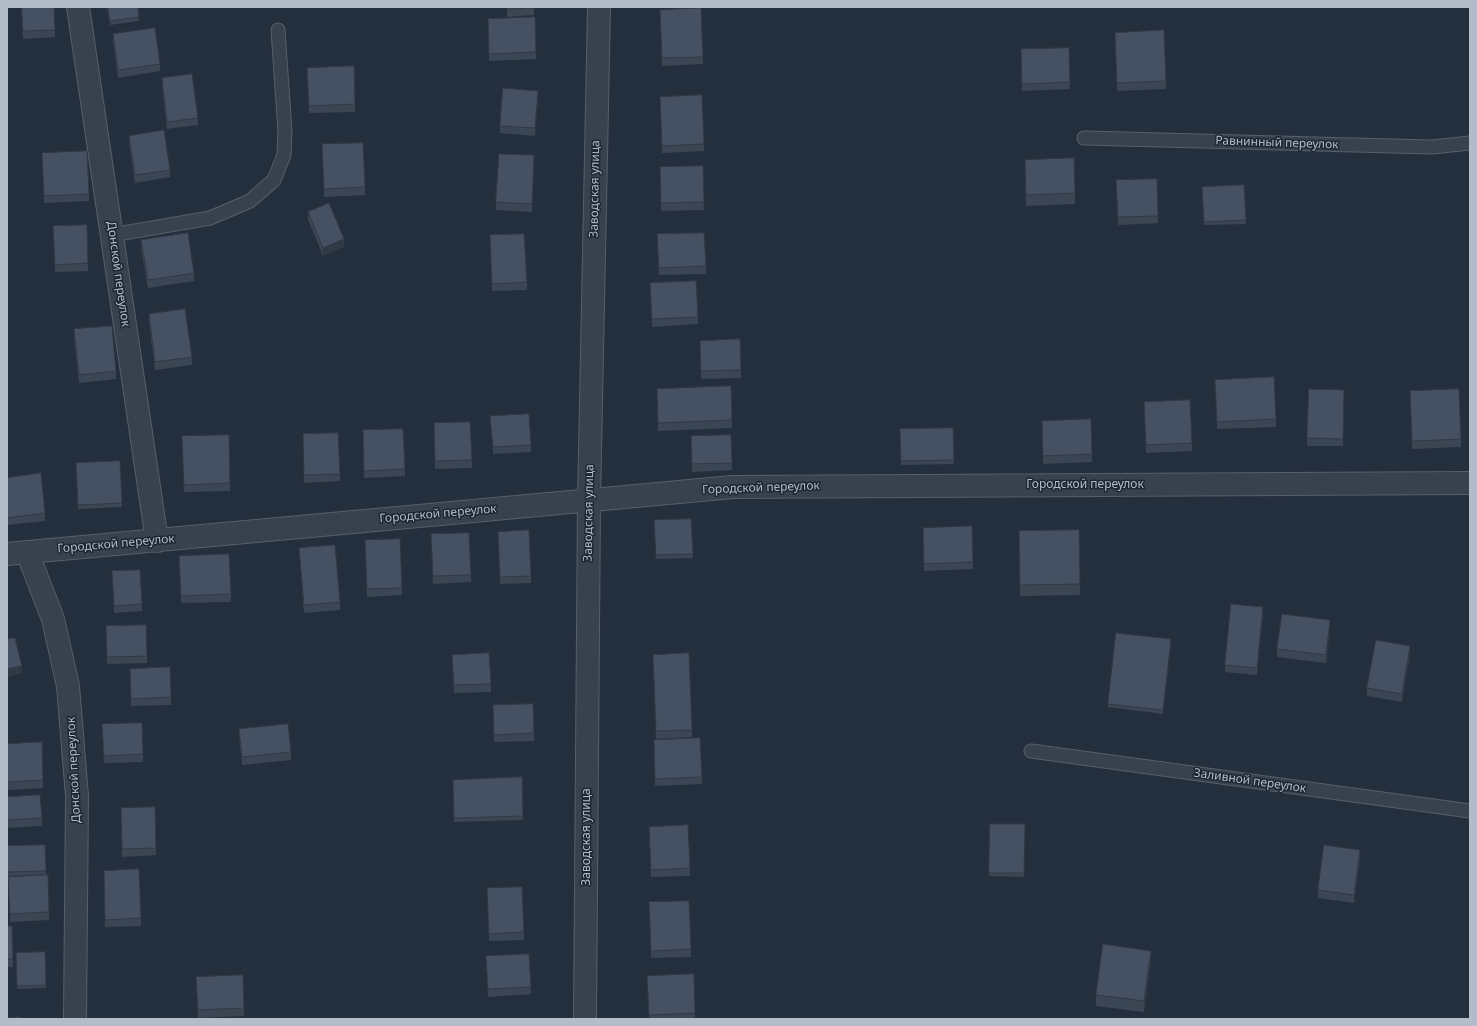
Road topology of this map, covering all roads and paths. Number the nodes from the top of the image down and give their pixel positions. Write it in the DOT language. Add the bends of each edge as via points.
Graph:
graph roads {
  1 [pos="78,7"];
  2 [pos="599,7"];
  3 [pos="278,30"];
  4 [pos="1084,138"];
  5 [pos="1470,142"];
  6 [pos="112,236"];
  7 [pos="1470,483"];
  8 [pos="589,500"];
  9 [pos="157,541"];
  10 [pos="17,553"];
  11 [pos="1031,751"];
  12 [pos="1470,811"];
  13 [pos="75,1019"];
  14 [pos="585,1019"];
  1 -- 6 [label="street, Донской переулок"];
  2 -- 8 [label="street, Заводская улица"];
  3 -- 6 [label="lane" via="285,132 284,155 274,180 250,200 210,218"];
  4 -- 5 [label="lane, Равнинный переулок" via="1432,147"];
  6 -- 9 [label="street, Донской переулок"];
  7 -- 8 [label="street, Городской переулок" via="733,487"];
  8 -- 9 [label="street, Городской переулок"];
  8 -- 14 [label="street, Заводская улица"];
  9 -- 10 [label="street, Городской переулок"];
  10 -- 13 [label="street, Донской переулок" via="53,619 68,686 77,796"];
  11 -- 12 [label="lane, Заливной переулок"];
}
